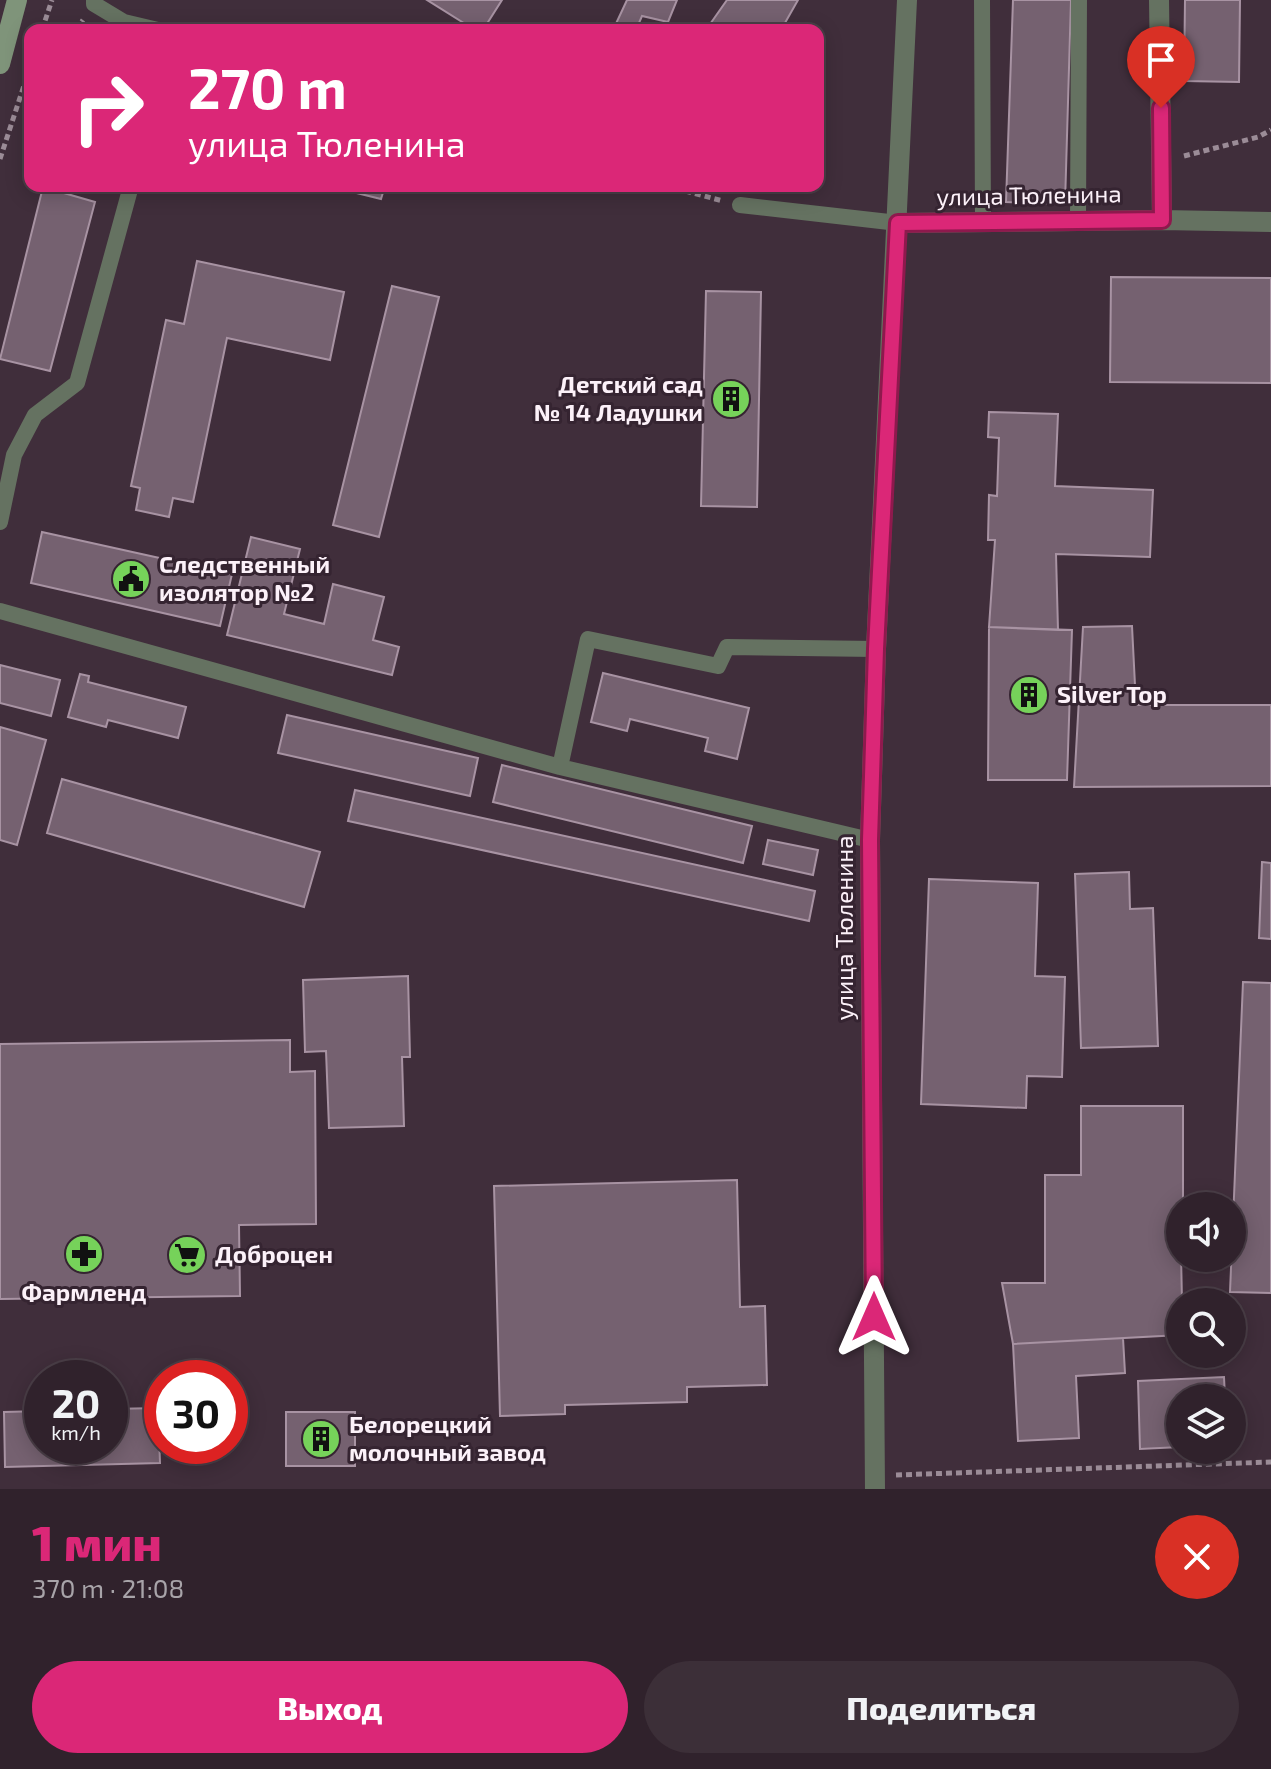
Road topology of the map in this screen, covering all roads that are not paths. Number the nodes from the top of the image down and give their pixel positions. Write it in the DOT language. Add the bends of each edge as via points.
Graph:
graph roads {
  1 [pos="17,0"];
  2 [pos="94,0"];
  3 [pos="907,0"];
  4 [pos="982,0"];
  5 [pos="1079,0"];
  6 [pos="1159,0"];
  7 [pos="132,24"];
  8 [pos="0,64"];
  9 [pos="129,192"];
  10 [pos="740,205"];
  11 [pos="1162,220"];
  12 [pos="983,222"];
  13 [pos="1078,222"];
  14 [pos="1271,222"];
  15 [pos="898,223"];
  16 [pos="0,522"];
  17 [pos="0,611"];
  18 [pos="876,649"];
  19 [pos="560,767"];
  20 [pos="870,840"];
  21 [pos="875,1482"];
  1 -- 8 [label="street"];
  2 -- 7 [label="lane"];
  3 -- 15 [label="street, улица Тюленина"];
  4 -- 12 [label="lane"];
  5 -- 13 [label="lane"];
  6 -- 11 [label="street"];
  9 -- 16 [label="lane" via="77,383 35,415 14,455"];
  10 -- 15 [label="lane"];
  11 -- 13 [label="street, улица Тюленина"];
  11 -- 14 [label="street, улица Тюленина"];
  12 -- 13 [label="street, улица Тюленина"];
  12 -- 15 [label="street, улица Тюленина"];
  15 -- 18 [label="street, улица Тюленина"];
  17 -- 19 [label="lane"];
  18 -- 19 [label="lane" via="727,647 718,666 588,639"];
  18 -- 20 [label="street, улица Тюленина"];
  19 -- 20 [label="lane"];
  20 -- 21 [label="street, улица Тюленина"];
}
